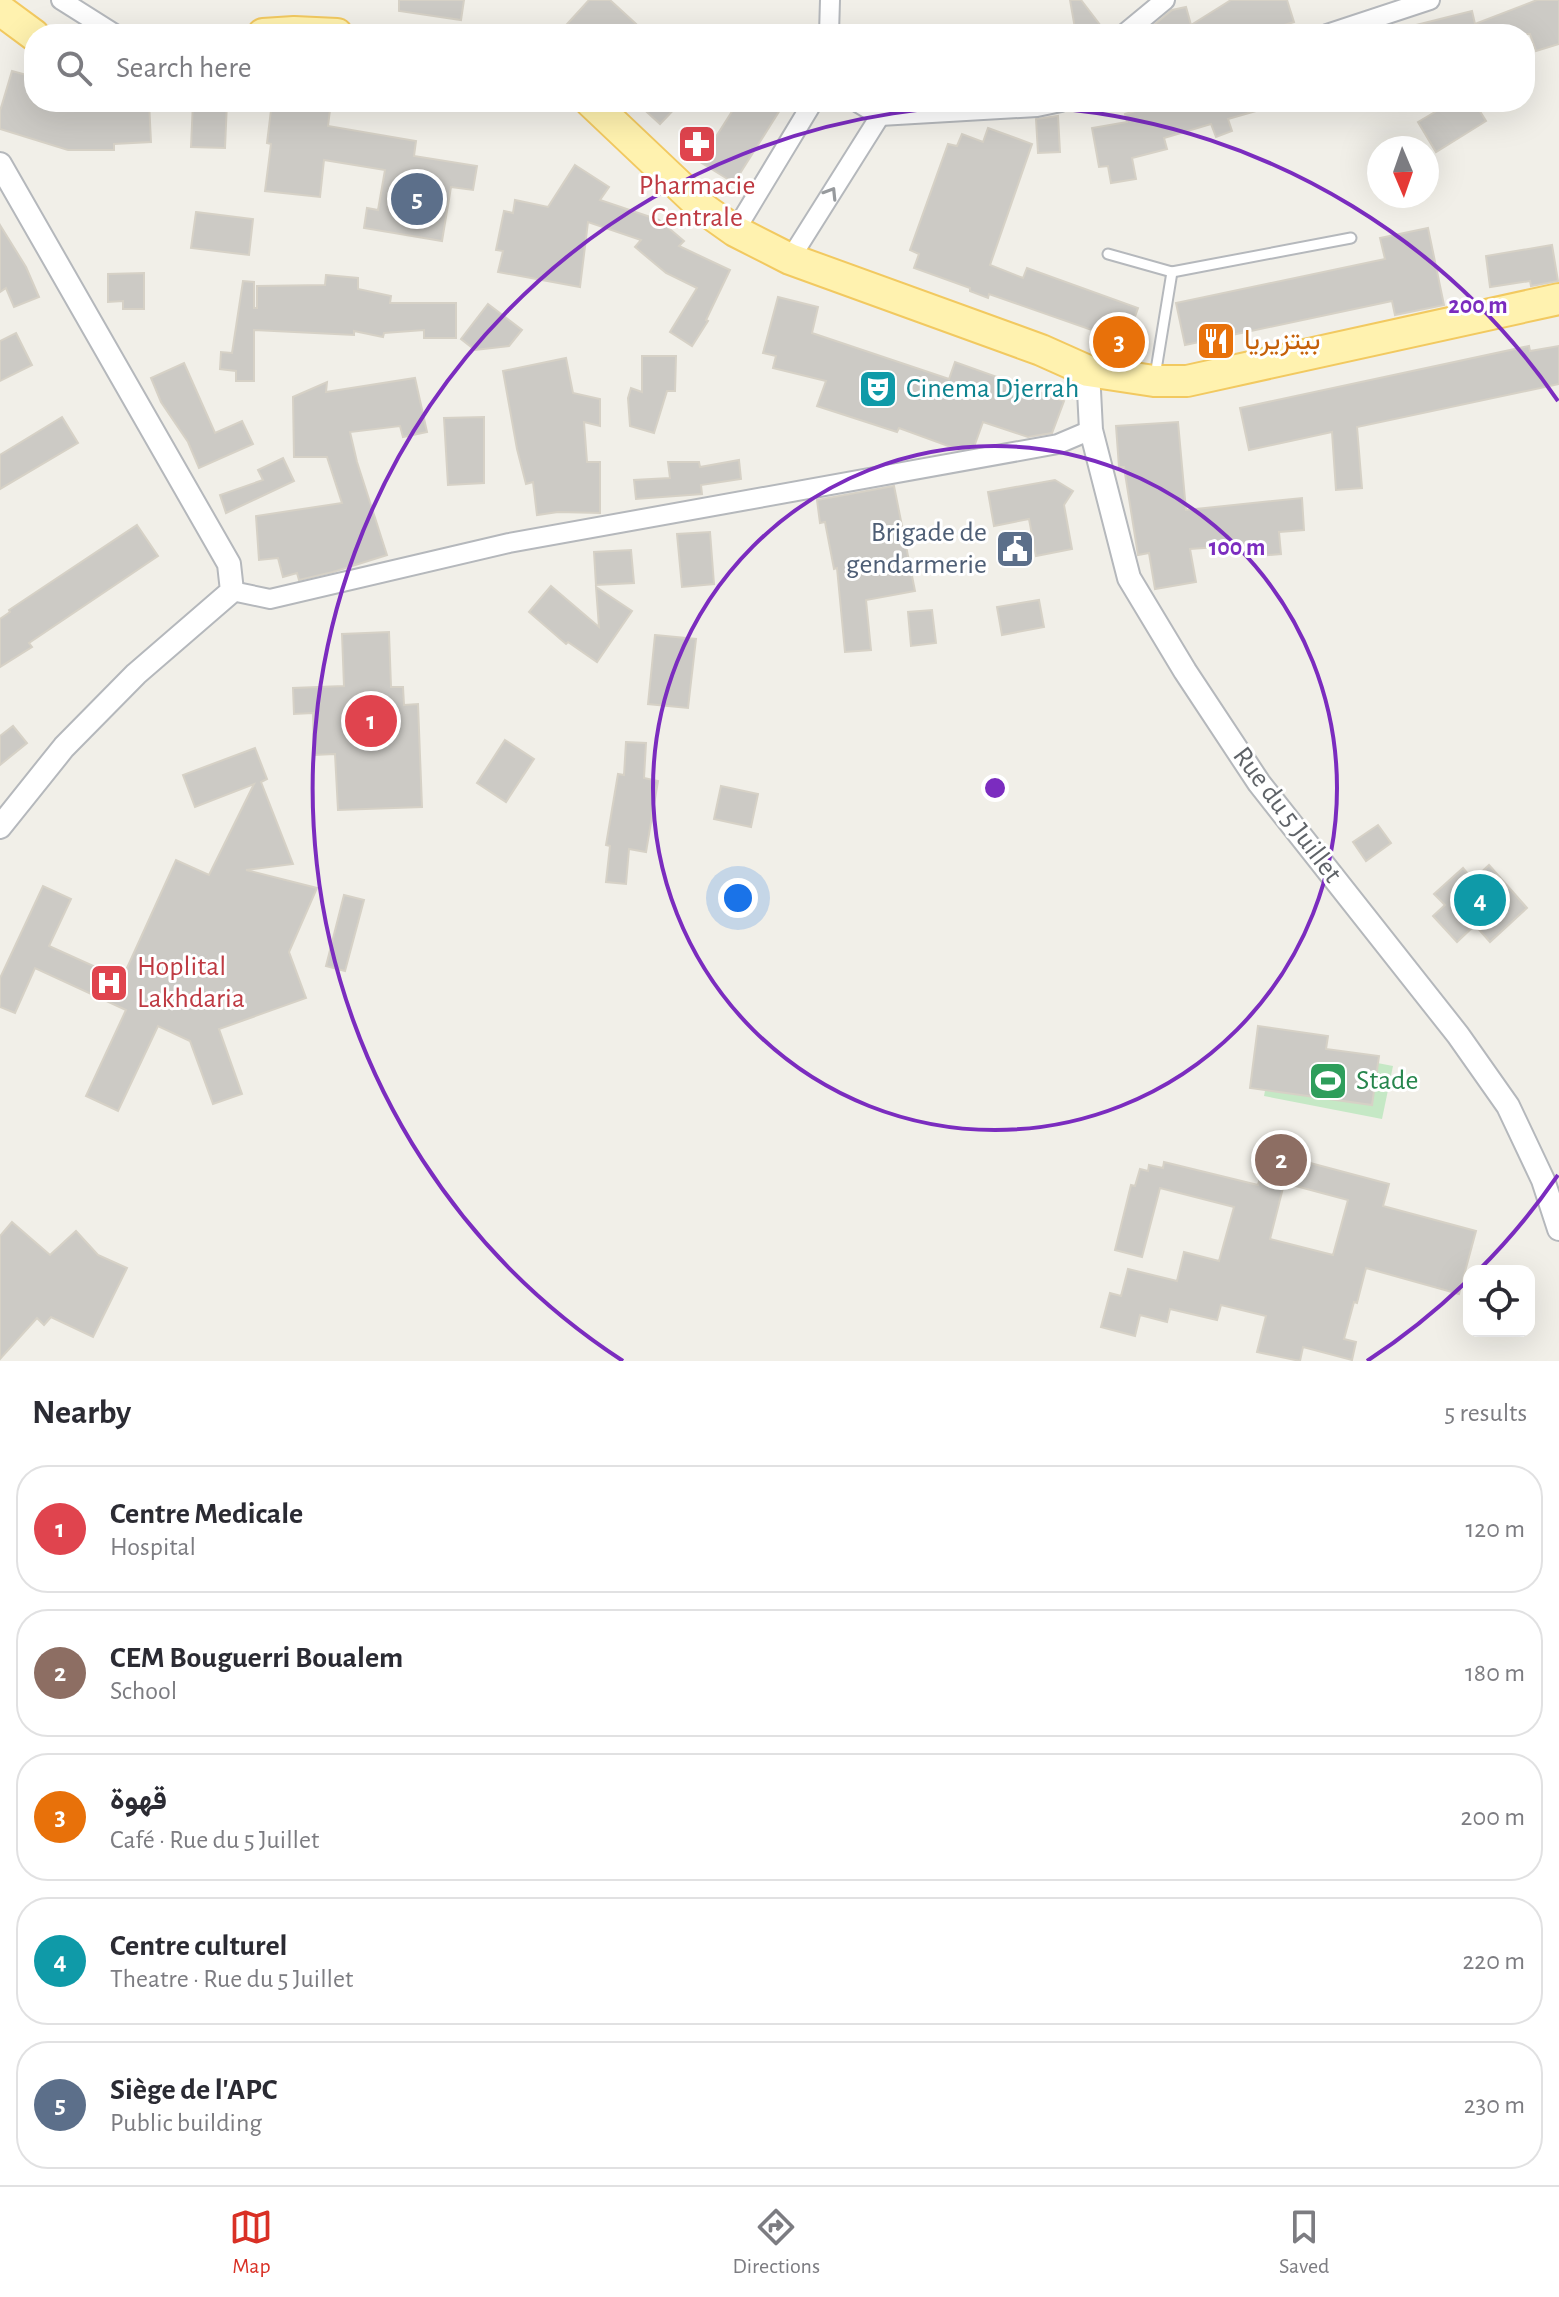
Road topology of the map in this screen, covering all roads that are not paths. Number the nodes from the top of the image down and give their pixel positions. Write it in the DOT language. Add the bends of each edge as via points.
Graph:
graph roads {
  1 [pos="6,0"];
  2 [pos="61,0"];
  3 [pos="830,0"];
  4 [pos="1165,0"];
  5 [pos="1430,0"];
  6 [pos="0,10"];
  7 [pos="99,24"];
  8 [pos="829,24"];
  9 [pos="1136,24"];
  10 [pos="1357,24"];
  11 [pos="24,28"];
  12 [pos="602,112"];
  13 [pos="807,112"];
  14 [pos="873,112"];
  15 [pos="933,112"];
  16 [pos="880,116"];
  17 [pos="0,164"];
  18 [pos="735,231"];
  19 [pos="1351,238"];
  20 [pos="1108,254"];
  21 [pos="790,259"];
  22 [pos="1172,272"];
  23 [pos="1559,299"];
  24 [pos="1088,371"];
  25 [pos="1154,381"];
  26 [pos="1091,430"];
  27 [pos="232,591"];
  28 [pos="0,827"];
  29 [pos="1559,1229"];
  1 -- 6 [label="street"];
  2 -- 7 [label="street"];
  3 -- 8 [label="street"];
  4 -- 9 [label="street"];
  5 -- 10 [label="street"];
  6 -- 11 [label="main road"];
  12 -- 18 [label="main road" via="704,209"];
  13 -- 18 [label="street"];
  14 -- 16 [label="street"];
  15 -- 16 [label="street"];
  21 -- 16 [label="street, one-way"];
  17 -- 27 [label="street" via="229,564"];
  18 -- 21 [label="main road"];
  19 -- 22 [label="lane"];
  20 -- 22 [label="lane"];
  21 -- 24 [label="main road"];
  22 -- 25 [label="lane"];
  23 -- 25 [label="main road" via="1187,381"];
  24 -- 25 [label="main road"];
  24 -- 26 [label="street, Rue du 5 Juillet"];
  26 -- 27 [label="street" via="1058,444 509,543 270,599"];
  26 -- 29 [label="street, Rue du 5 Juillet" via="1129,578 1259,783 1508,1106"];
  27 -- 28 [label="street" via="136,674 64,747"];
}
